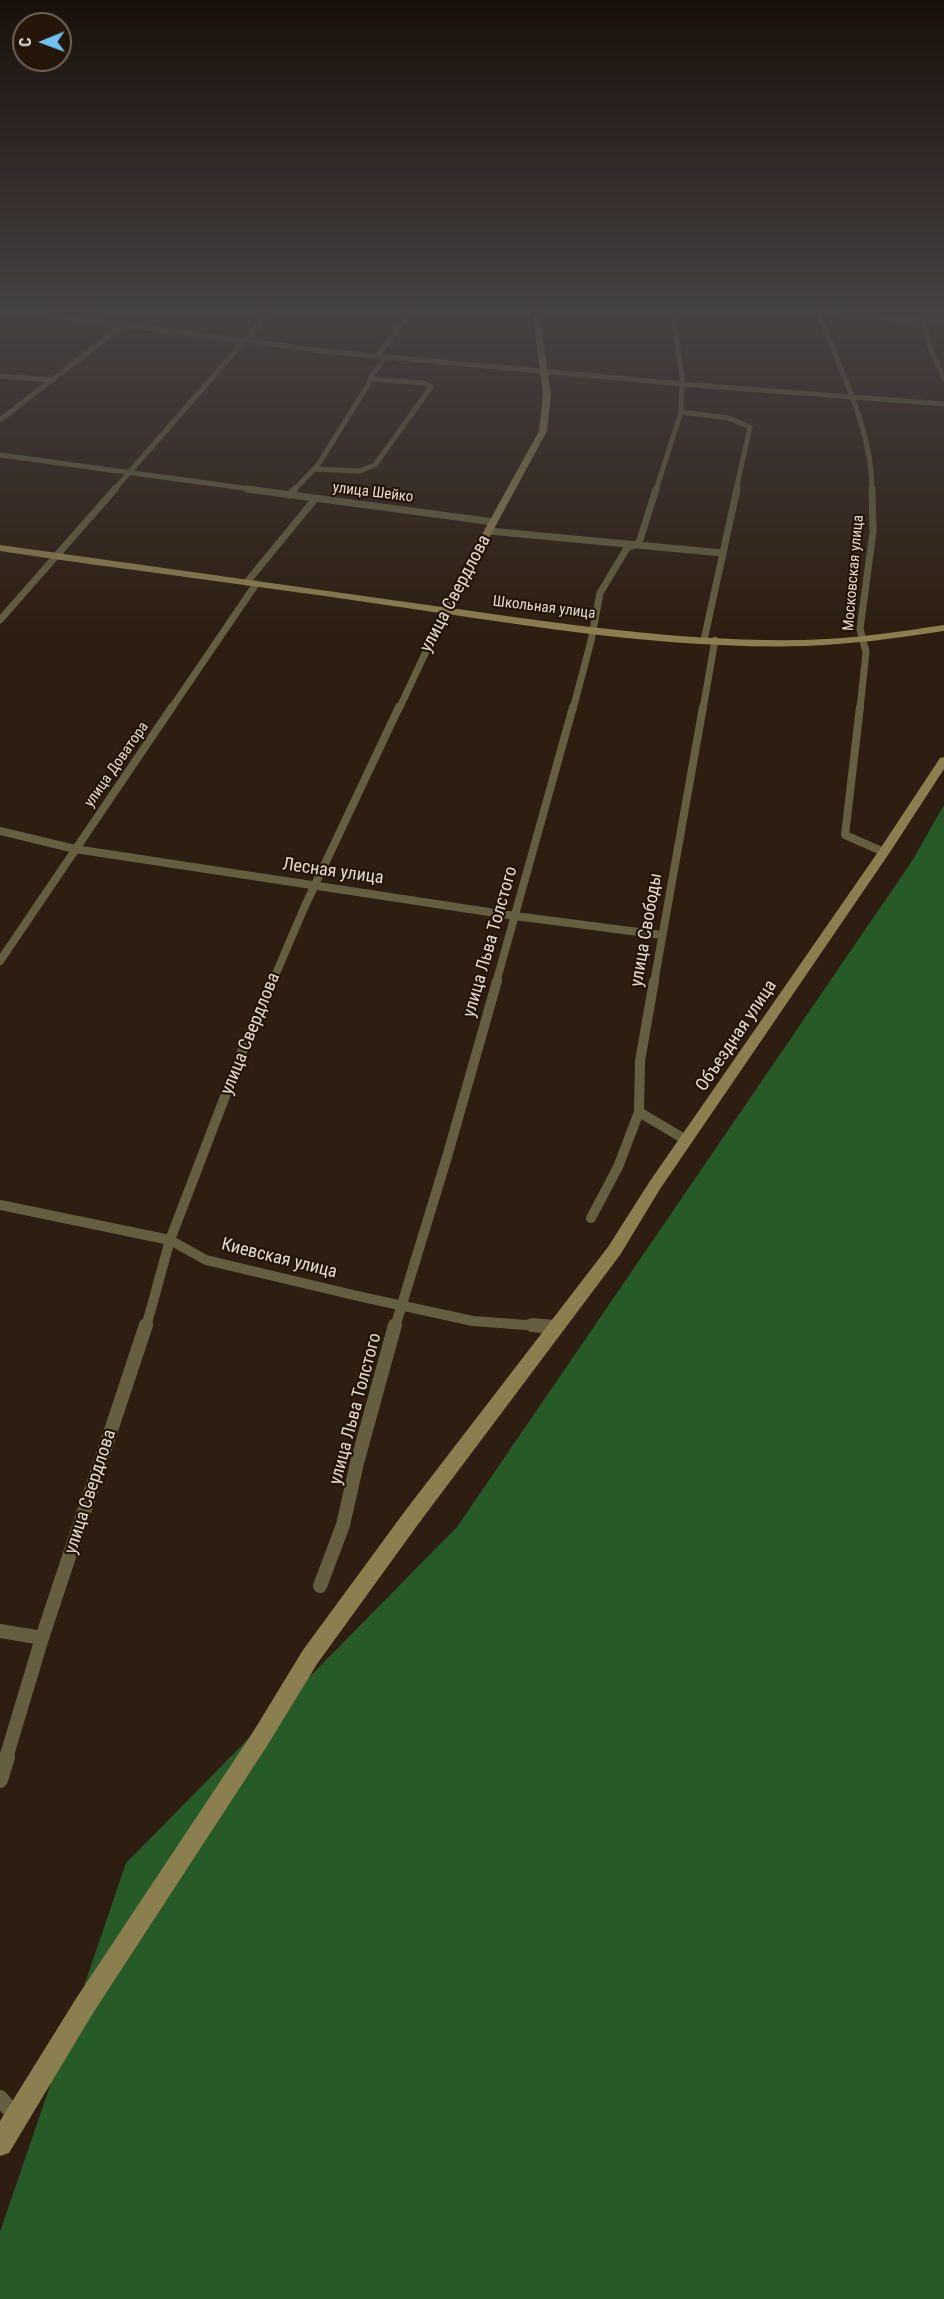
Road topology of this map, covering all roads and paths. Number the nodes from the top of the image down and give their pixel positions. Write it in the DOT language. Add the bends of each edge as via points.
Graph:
graph roads {
  1 [pos="173,422"];
  2 [pos="344,422"];
  3 [pos="406,422"];
  4 [pos="544,422"];
  5 [pos="678,422"];
  6 [pos="744,422"];
  7 [pos="861,422"];
  8 [pos="0,455"];
  9 [pos="315,470"];
  10 [pos="128,474"];
  11 [pos="289,495"];
  12 [pos="315,499"];
  13 [pos="494,522"];
  14 [pos="489,531"];
  15 [pos="635,544"];
  16 [pos="0,548"];
  17 [pos="722,554"];
  18 [pos="56,555"];
  19 [pos="251,583"];
  20 [pos="445,611"];
  21 [pos="0,620"];
  22 [pos="944,628"];
  23 [pos="594,630"];
  24 [pos="862,639"];
  25 [pos="704,640"];
  26 [pos="715,640"];
  27 [pos="944,760"];
  28 [pos="0,831"];
  29 [pos="75,849"];
  30 [pos="884,852"];
  31 [pos="314,885"];
  32 [pos="515,916"];
  33 [pos="663,935"];
  34 [pos="0,961"];
  35 [pos="639,1112"];
  36 [pos="686,1140"];
  37 [pos="0,1205"];
  38 [pos="591,1218"];
  39 [pos="170,1240"];
  40 [pos="401,1304"];
  41 [pos="554,1327"];
  42 [pos="320,1587"];
  43 [pos="0,1631"];
  44 [pos="42,1638"];
  45 [pos="0,1780"];
  46 [pos="0,2098"];
  47 [pos="16,2118"];
  48 [pos="0,2144"];
  1 -- 10 [label="street"];
  2 -- 9 [label="street"];
  3 -- 9 [label="street" via="375,465 360,471"];
  4 -- 13 [label="street, улица Свердлова"];
  5 -- 15 [label="street, улица Льва Толстого" via="639,543"];
  6 -- 17 [label="street" via="750,427"];
  7 -- 24 [label="street, Московская улица" via="872,473 873,532 860,629"];
  8 -- 10 [label="street, улица Шейко"];
  9 -- 11 [label="street"];
  10 -- 11 [label="street, улица Шейко"];
  10 -- 18 [label="street"];
  11 -- 12 [label="street, улица Шейко"];
  12 -- 13 [label="street, улица Шейко"];
  12 -- 19 [label="street, улица Доватора"];
  13 -- 14 [label="street, улица Свердлова"];
  14 -- 15 [label="street"];
  14 -- 20 [label="street, улица Свердлова"];
  15 -- 17 [label="street"];
  15 -- 23 [label="street, улица Льва Толстого" via="627,548 600,592"];
  16 -- 18 [label="street, Школьная улица"];
  17 -- 25 [label="street"];
  18 -- 19 [label="street, Школьная улица"];
  18 -- 21 [label="street"];
  19 -- 20 [label="street, Школьная улица"];
  19 -- 29 [label="street, улица Доватора" via="193,679"];
  20 -- 23 [label="street, Школьная улица"];
  20 -- 31 [label="street, улица Свердлова"];
  22 -- 24 [label="street, Школьная улица"];
  23 -- 25 [label="street, Школьная улица"];
  23 -- 32 [label="street, улица Льва Толстого"];
  24 -- 26 [label="street, Школьная улица"];
  24 -- 30 [label="street, Московская улица" via="866,652 845,835"];
  25 -- 26 [label="street, Школьная улица"];
  26 -- 33 [label="street, улица Свободы"];
  27 -- 30 [label="street, Объездная улица"];
  28 -- 29 [label="street, Лесная улица"];
  29 -- 31 [label="street, Лесная улица"];
  29 -- 34 [label="street, улица Доватора"];
  30 -- 36 [label="street, Объездная улица"];
  31 -- 32 [label="street, Лесная улица"];
  31 -- 39 [label="street, улица Свердлова" via="242,1052"];
  32 -- 33 [label="street, Лесная улица"];
  32 -- 40 [label="street, улица Льва Толстого"];
  33 -- 35 [label="street, улица Свободы" via="640,1061"];
  35 -- 36 [label="street"];
  35 -- 38 [label="street, улица Свободы" via="618,1167"];
  36 -- 41 [label="street, Объездная улица" via="614,1251"];
  37 -- 39 [label="street, Киевская улица"];
  39 -- 40 [label="street, Киевская улица" via="206,1260"];
  39 -- 44 [label="street, улица Свердлова" via="146,1326"];
  40 -- 41 [label="street, Киевская улица" via="473,1321"];
  40 -- 42 [label="street, улица Льва Толстого" via="343,1525"];
  41 -- 47 [label="street, Объездная улица" via="310,1657"];
  43 -- 44 [label="street"];
  44 -- 45 [label="street, улица Свердлова"];
  46 -- 47 [label="street"];
  47 -- 48 [label="street"];
}
